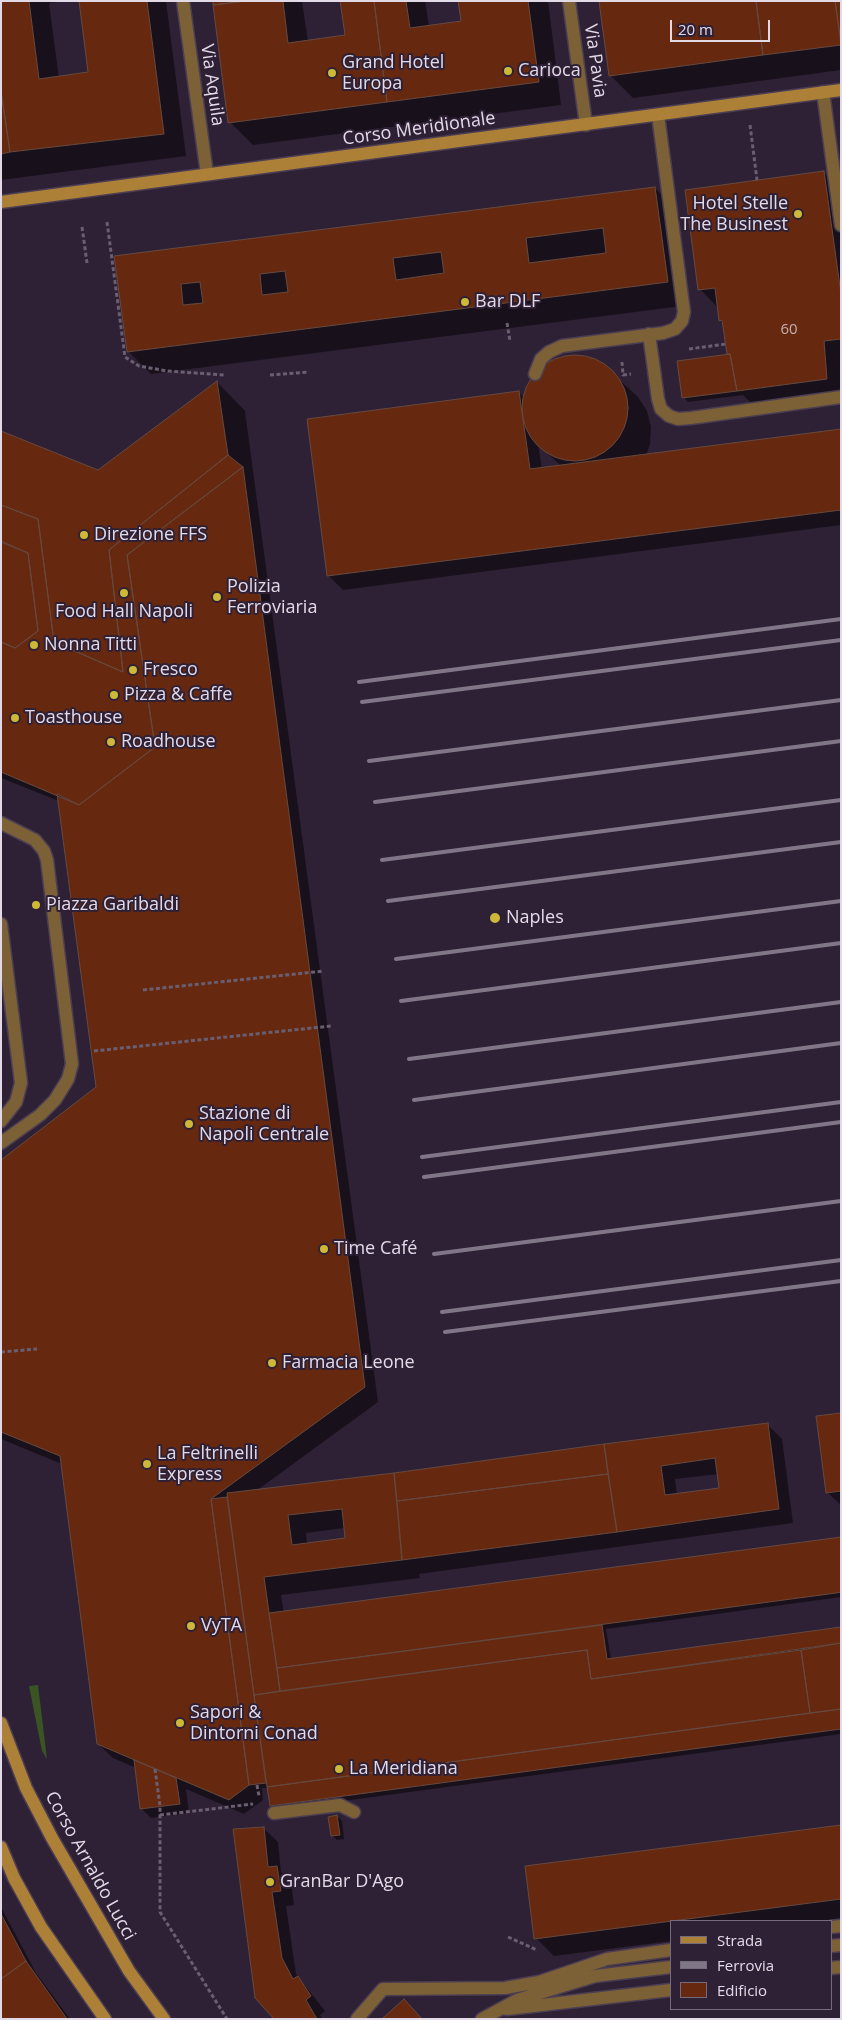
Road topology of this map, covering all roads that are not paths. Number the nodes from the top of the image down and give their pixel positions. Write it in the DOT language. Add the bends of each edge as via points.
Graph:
graph roads {
  1 [pos="183,1"];
  2 [pos="569,1"];
  3 [pos="841,90"];
  4 [pos="823,92"];
  5 [pos="658,115"];
  6 [pos="586,125"];
  7 [pos="207,174"];
  8 [pos="1,202"];
  9 [pos="841,225"];
  10 [pos="649,334"];
  11 [pos="535,374"];
  12 [pos="841,396"];
  13 [pos="1,823"];
  14 [pos="1,924"];
  15 [pos="1,1121"];
  16 [pos="1,1143"];
  17 [pos="1,1723"];
  18 [pos="354,1812"];
  19 [pos="274,1813"];
  20 [pos="1,1847"];
  21 [pos="670,1950"];
  22 [pos="670,1967"];
  23 [pos="505,1988"];
  24 [pos="670,1990"];
  25 [pos="497,2010"];
  26 [pos="105,2019"];
  27 [pos="164,2019"];
  28 [pos="357,2019"];
  29 [pos="482,2019"];
  1 -- 7 [label="street, Via Aquila"];
  2 -- 6 [label="street, Via Pavia"];
  3 -- 4 [label="main road, Corso Meridionale"];
  4 -- 5 [label="main road, Corso Meridionale"];
  4 -- 9 [label="street"];
  5 -- 6 [label="main road, Corso Meridionale"];
  5 -- 10 [label="street" via="684,312 675,329"];
  6 -- 7 [label="main road, Corso Meridionale"];
  7 -- 8 [label="main road, Corso Meridionale"];
  10 -- 11 [label="street" via="562,346 541,359"];
  10 -- 12 [label="street" via="658,399 668,416 691,418"];
  13 -- 16 [label="street" via="35,840 44,851 72,1064 68,1079 55,1100"];
  14 -- 15 [label="street" via="21,1083 16,1102"];
  17 -- 27 [label="main road, Corso Arnaldo Lucci" via="26,1788 52,1838 129,1971"];
  18 -- 19 [label="street" via="340,1805"];
  20 -- 26 [label="main road" via="41,1927"];
  21 -- 23 [label="street" via="607,1959 539,1982"];
  22 -- 25 [label="street" via="595,1976 517,2000"];
  23 -- 25 [label="street"];
  23 -- 28 [label="street" via="383,1989"];
  24 -- 25 [label="street"];
  25 -- 29 [label="street"];
}
